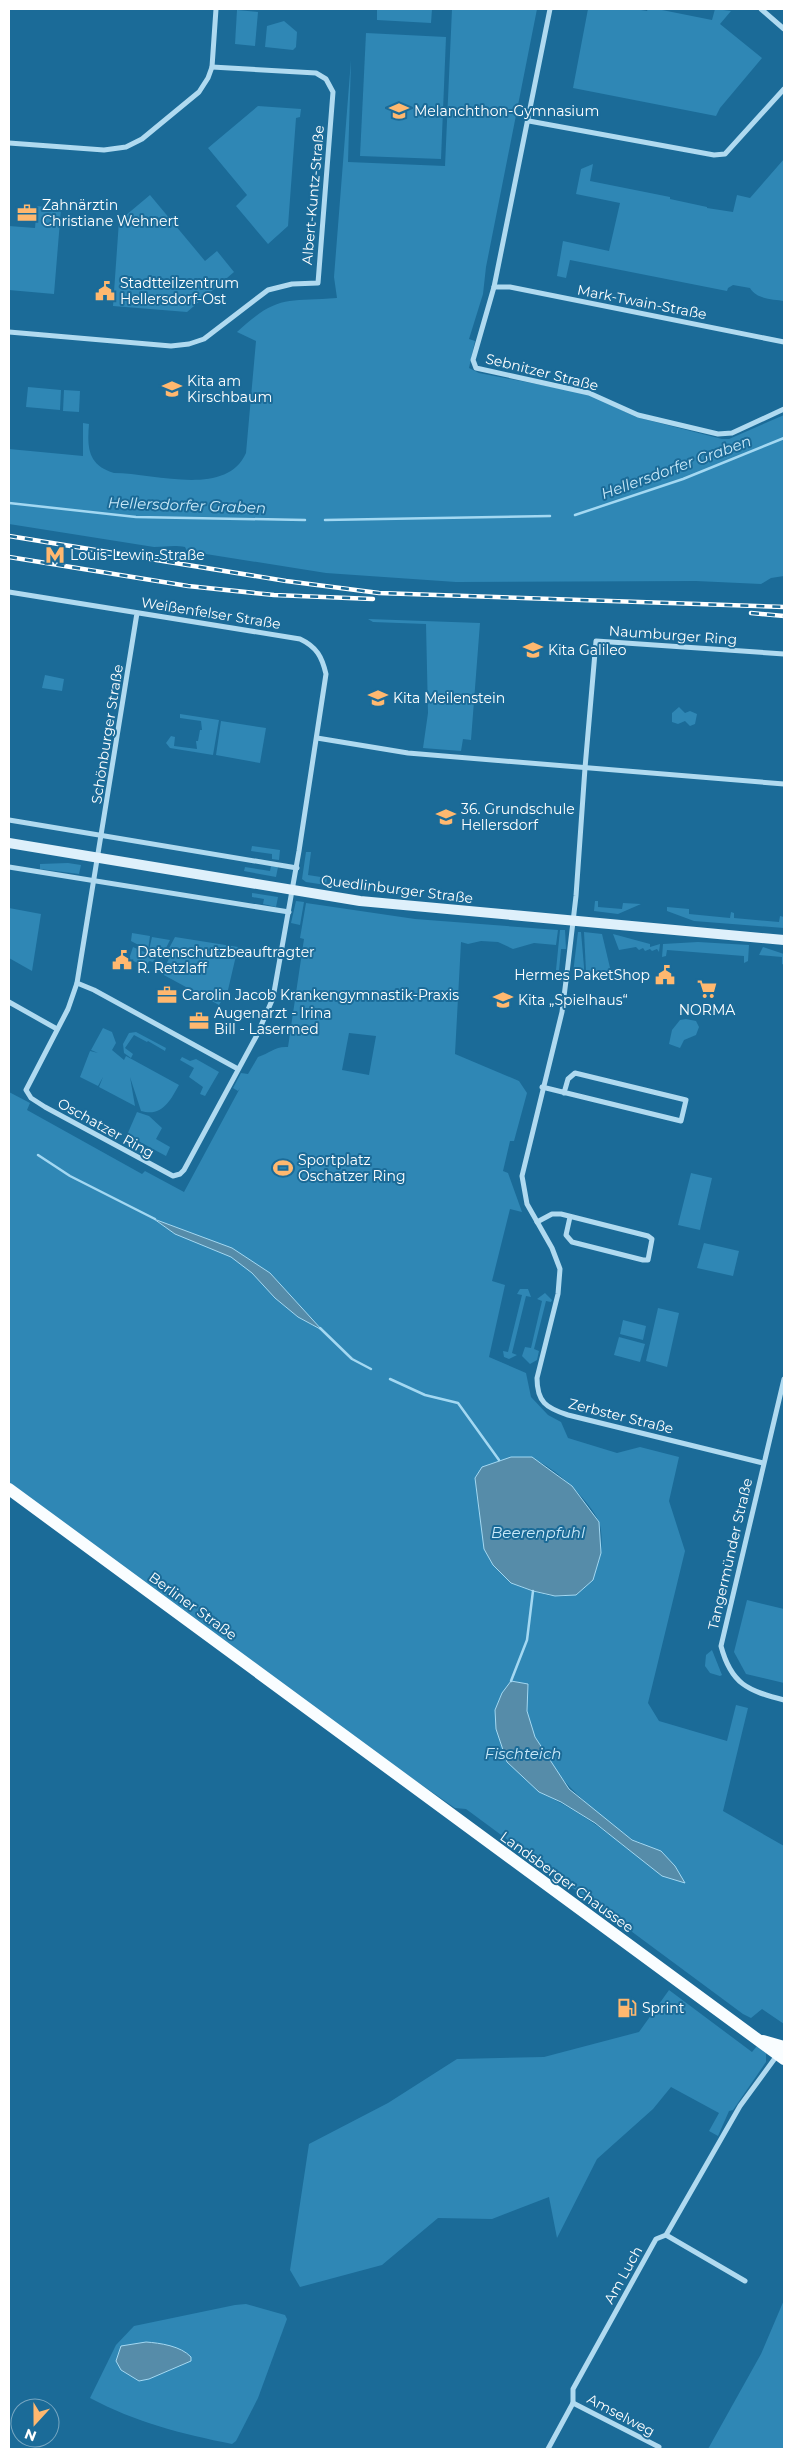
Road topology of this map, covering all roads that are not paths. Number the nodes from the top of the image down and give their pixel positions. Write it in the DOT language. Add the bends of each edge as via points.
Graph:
graph roads {
  1 [pos="216,9"];
  2 [pos="550,9"];
  3 [pos="761,9"];
  4 [pos="784,29"];
  5 [pos="212,67"];
  6 [pos="784,89"];
  7 [pos="529,121"];
  8 [pos="9,143"];
  9 [pos="494,287"];
  10 [pos="9,332"];
  11 [pos="784,342"];
  12 [pos="784,409"];
  13 [pos="9,592"];
  14 [pos="137,613"];
  15 [pos="784,654"];
  16 [pos="317,738"];
  17 [pos="585,768"];
  18 [pos="784,784"];
  19 [pos="9,820"];
  20 [pos="102,836"];
  21 [pos="9,843"];
  22 [pos="98,859"];
  23 [pos="9,867"];
  24 [pos="297,868"];
  25 [pos="94,881"];
  26 [pos="293,890"];
  27 [pos="289,912"];
  28 [pos="573,921"];
  29 [pos="784,940"];
  30 [pos="77,983"];
  31 [pos="9,1002"];
  32 [pos="58,1029"];
  33 [pos="238,1069"];
  34 [pos="542,1087"];
  35 [pos="564,1092"];
  36 [pos="570,1217"];
  37 [pos="537,1222"];
  38 [pos="784,1379"];
  39 [pos="763,1463"];
  40 [pos="9,1489"];
  41 [pos="784,1700"];
  42 [pos="359,1747"];
  43 [pos="782,2052"];
  44 [pos="666,2235"];
  45 [pos="745,2281"];
  46 [pos="574,2402"];
  47 [pos="659,2447"];
  48 [pos="548,2449"];
  1 -- 5 [label="street"];
  2 -- 7 [label="street, Sebnitzer Straße"];
  3 -- 4 [label="street"];
  5 -- 8 [label="street" via="198,92 133,145 104,150"];
  5 -- 10 [label="street, Albert-Kuntz-Straße" via="316,73 330,85 333,92 318,283 292,284 268,290 210,335 189,344 171,346"];
  6 -- 7 [label="street" via="725,154"];
  7 -- 9 [label="street, Sebnitzer Straße"];
  9 -- 11 [label="street, Mark-Twain-Straße"];
  9 -- 12 [label="street, Sebnitzer Straße" via="473,360 476,368 582,391 638,416 723,434"];
  13 -- 14 [label="street, Weißenfelser Straße"];
  14 -- 16 [label="street, Weißenfelser Straße" via="311,644 322,659 326,674"];
  14 -- 20 [label="street, Schönburger Straße"];
  15 -- 17 [label="street, Naumburger Ring" via="596,641"];
  16 -- 17 [label="street" via="408,753"];
  16 -- 24 [label="street, Weißenfelser Straße"];
  17 -- 18 [label="street"];
  17 -- 28 [label="street, Naumburger Ring"];
  19 -- 20 [label="street"];
  20 -- 22 [label="street, Schönburger Straße"];
  20 -- 24 [label="street"];
  21 -- 22 [label="street, Quedlinburger Straße"];
  22 -- 25 [label="street, Oschatzer Ring"];
  22 -- 26 [label="street, Quedlinburger Straße"];
  23 -- 25 [label="street"];
  24 -- 26 [label="street, Weißenfelser Straße"];
  25 -- 27 [label="street"];
  25 -- 30 [label="street, Oschatzer Ring"];
  26 -- 27 [label="street, Oschatzer Ring"];
  26 -- 28 [label="street, Quedlinburger Straße" via="360,901"];
  27 -- 33 [label="street, Oschatzer Ring" via="273,998"];
  28 -- 29 [label="street, Quedlinburger Straße"];
  28 -- 34 [label="street, Zerbster Straße" via="562,1012"];
  30 -- 32 [label="street, Oschatzer Ring"];
  30 -- 33 [label="street"];
  31 -- 32 [label="street"];
  32 -- 33 [label="street, Oschatzer Ring" via="28,1083 27,1093 106,1142 173,1176 184,1170"];
  34 -- 35 [label="street"];
  34 -- 37 [label="street, Zerbster Straße" via="522,1176 523,1195"];
  35 -- 35 [label="street" via="681,1121 686,1100 575,1073 568,1079"];
  36 -- 36 [label="street" via="648,1236 652,1239 648,1260 572,1242 566,1234"];
  36 -- 37 [label="street" via="552,1214"];
  37 -- 39 [label="street, Zerbster Straße" via="552,1248 560,1277 537,1378 537,1391 544,1403 568,1415"];
  38 -- 39 [label="street, Tangermünder Straße"];
  39 -- 41 [label="street, Tangermünder Straße" via="721,1646 729,1670 741,1684"];
  40 -- 42 [label="main road, Berliner Straße"];
  42 -- 43 [label="main road, Landsberger Chaussee" via="758,2040"];
  43 -- 44 [label="street, Am Luch" via="740,2106"];
  44 -- 45 [label="street"];
  44 -- 46 [label="street, Am Luch" via="656,2239 573,2389"];
  46 -- 47 [label="street, Amselweg"];
  46 -- 48 [label="street, Am Luch"];
}
